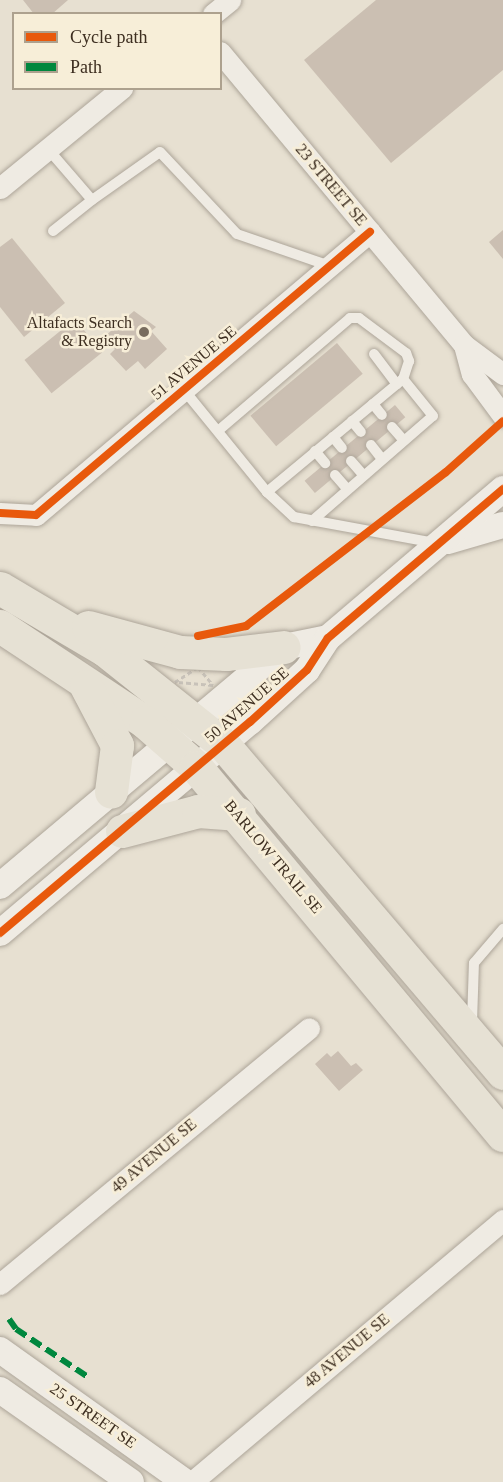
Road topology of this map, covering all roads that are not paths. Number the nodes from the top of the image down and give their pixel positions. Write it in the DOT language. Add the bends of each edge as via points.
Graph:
graph roads {
  1 [pos="230,0"];
  2 [pos="215,12"];
  3 [pos="222,54"];
  4 [pos="120,90"];
  5 [pos="48,149"];
  6 [pos="0,188"];
  7 [pos="92,200"];
  8 [pos="53,231"];
  9 [pos="370,232"];
  10 [pos="330,266"];
  11 [pos="464,345"];
  12 [pos="374,354"];
  13 [pos="503,374"];
  14 [pos="400,382"];
  15 [pos="184,390"];
  16 [pos="373,404"];
  17 [pos="382,415"];
  18 [pos="503,416"];
  19 [pos="352,421"];
  20 [pos="392,427"];
  21 [pos="219,430"];
  22 [pos="361,432"];
  23 [pos="333,437"];
  24 [pos="404,441"];
  25 [pos="371,445"];
  26 [pos="342,448"];
  27 [pos="315,451"];
  28 [pos="382,459"];
  29 [pos="351,461"];
  30 [pos="325,463"];
  31 [pos="335,475"];
  32 [pos="363,475"];
  33 [pos="346,489"];
  34 [pos="503,489"];
  35 [pos="267,492"];
  36 [pos="0,513"];
  37 [pos="312,521"];
  38 [pos="503,525"];
  39 [pos="439,544"];
  40 [pos="0,588"];
  41 [pos="55,617"];
  42 [pos="0,626"];
  43 [pos="328,638"];
  44 [pos="284,647"];
  45 [pos="80,677"];
  46 [pos="196,721"];
  47 [pos="170,743"];
  48 [pos="223,744"];
  49 [pos="196,767"];
  50 [pos="111,792"];
  51 [pos="238,814"];
  52 [pos="122,831"];
  53 [pos="0,886"];
  54 [pos="503,929"];
  55 [pos="0,933"];
  56 [pos="309,1028"];
  57 [pos="472,1036"];
  58 [pos="503,1073"];
  59 [pos="503,1135"];
  60 [pos="503,1220"];
  61 [pos="0,1284"];
  62 [pos="0,1350"];
  63 [pos="0,1390"];
  64 [pos="88,1452"];
  65 [pos="105,1482"];
  66 [pos="130,1482"];
  67 [pos="185,1482"];
  68 [pos="192,1482"];
  1 -- 2 [label="street"];
  3 -- 9 [label="street, 23 STREET SE"];
  4 -- 5 [label="street"];
  5 -- 6 [label="street"];
  5 -- 7 [label="lane"];
  7 -- 8 [label="lane"];
  7 -- 10 [label="lane" via="160,152 237,234"];
  9 -- 10 [label="street, 51 AVENUE SE"];
  9 -- 11 [label="street, 23 STREET SE"];
  10 -- 15 [label="street, 51 AVENUE SE"];
  11 -- 13 [label="street, 23 STREET SE"];
  11 -- 18 [label="street, 23 STREET SE" via="472,374"];
  12 -- 14 [label="lane"];
  14 -- 16 [label="lane"];
  14 -- 21 [label="lane" via="409,361 406,353 359,318 350,318"];
  14 -- 24 [label="lane" via="433,416"];
  15 -- 21 [label="lane"];
  15 -- 36 [label="street, 51 AVENUE SE" via="36,515"];
  16 -- 17 [label="lane"];
  16 -- 19 [label="lane"];
  19 -- 22 [label="lane"];
  19 -- 23 [label="lane"];
  20 -- 24 [label="lane"];
  21 -- 35 [label="lane"];
  23 -- 26 [label="lane"];
  23 -- 27 [label="lane"];
  24 -- 28 [label="lane"];
  25 -- 28 [label="lane"];
  27 -- 30 [label="lane"];
  27 -- 35 [label="lane"];
  28 -- 32 [label="lane"];
  29 -- 32 [label="lane"];
  31 -- 33 [label="lane"];
  32 -- 33 [label="lane"];
  33 -- 37 [label="lane"];
  34 -- 39 [label="street, 50 AVENUE SE"];
  35 -- 37 [label="lane" via="287,512"];
  37 -- 39 [label="lane"];
  38 -- 39 [label="street"];
  39 -- 43 [label="street, 50 AVENUE SE"];
  40 -- 41 [label="main road"];
  41 -- 44 [label="main road" via="180,652 226,654"];
  41 -- 46 [label="main road"];
  42 -- 45 [label="main road, BARLOW TRAIL SE"];
  43 -- 44 [label="street, 50 AVENUE SE"];
  43 -- 48 [label="street, 50 AVENUE SE" via="307,670"];
  44 -- 46 [label="street, 50 AVENUE SE"];
  45 -- 47 [label="main road, BARLOW TRAIL SE"];
  45 -- 50 [label="main road" via="117,745"];
  46 -- 47 [label="street, 50 AVENUE SE"];
  46 -- 48 [label="main road"];
  47 -- 49 [label="main road, BARLOW TRAIL SE"];
  47 -- 50 [label="street, 50 AVENUE SE"];
  48 -- 49 [label="street, 50 AVENUE SE"];
  48 -- 57 [label="main road"];
  49 -- 51 [label="main road, BARLOW TRAIL SE"];
  49 -- 52 [label="street, 50 AVENUE SE"];
  50 -- 53 [label="street, 50 AVENUE SE"];
  51 -- 52 [label="main road" via="198,811"];
  51 -- 59 [label="main road, BARLOW TRAIL SE"];
  52 -- 55 [label="street, 50 AVENUE SE"];
  54 -- 57 [label="lane" via="474,963 470,985"];
  56 -- 61 [label="street, 49 AVENUE SE"];
  57 -- 58 [label="main road"];
  60 -- 68 [label="street, 48 AVENUE SE"];
  62 -- 67 [label="street, 25 STREET SE"];
  63 -- 64 [label="street, 25 STREET SE"];
  64 -- 65 [label="street"];
  64 -- 66 [label="street, 25 STREET SE"];
}
